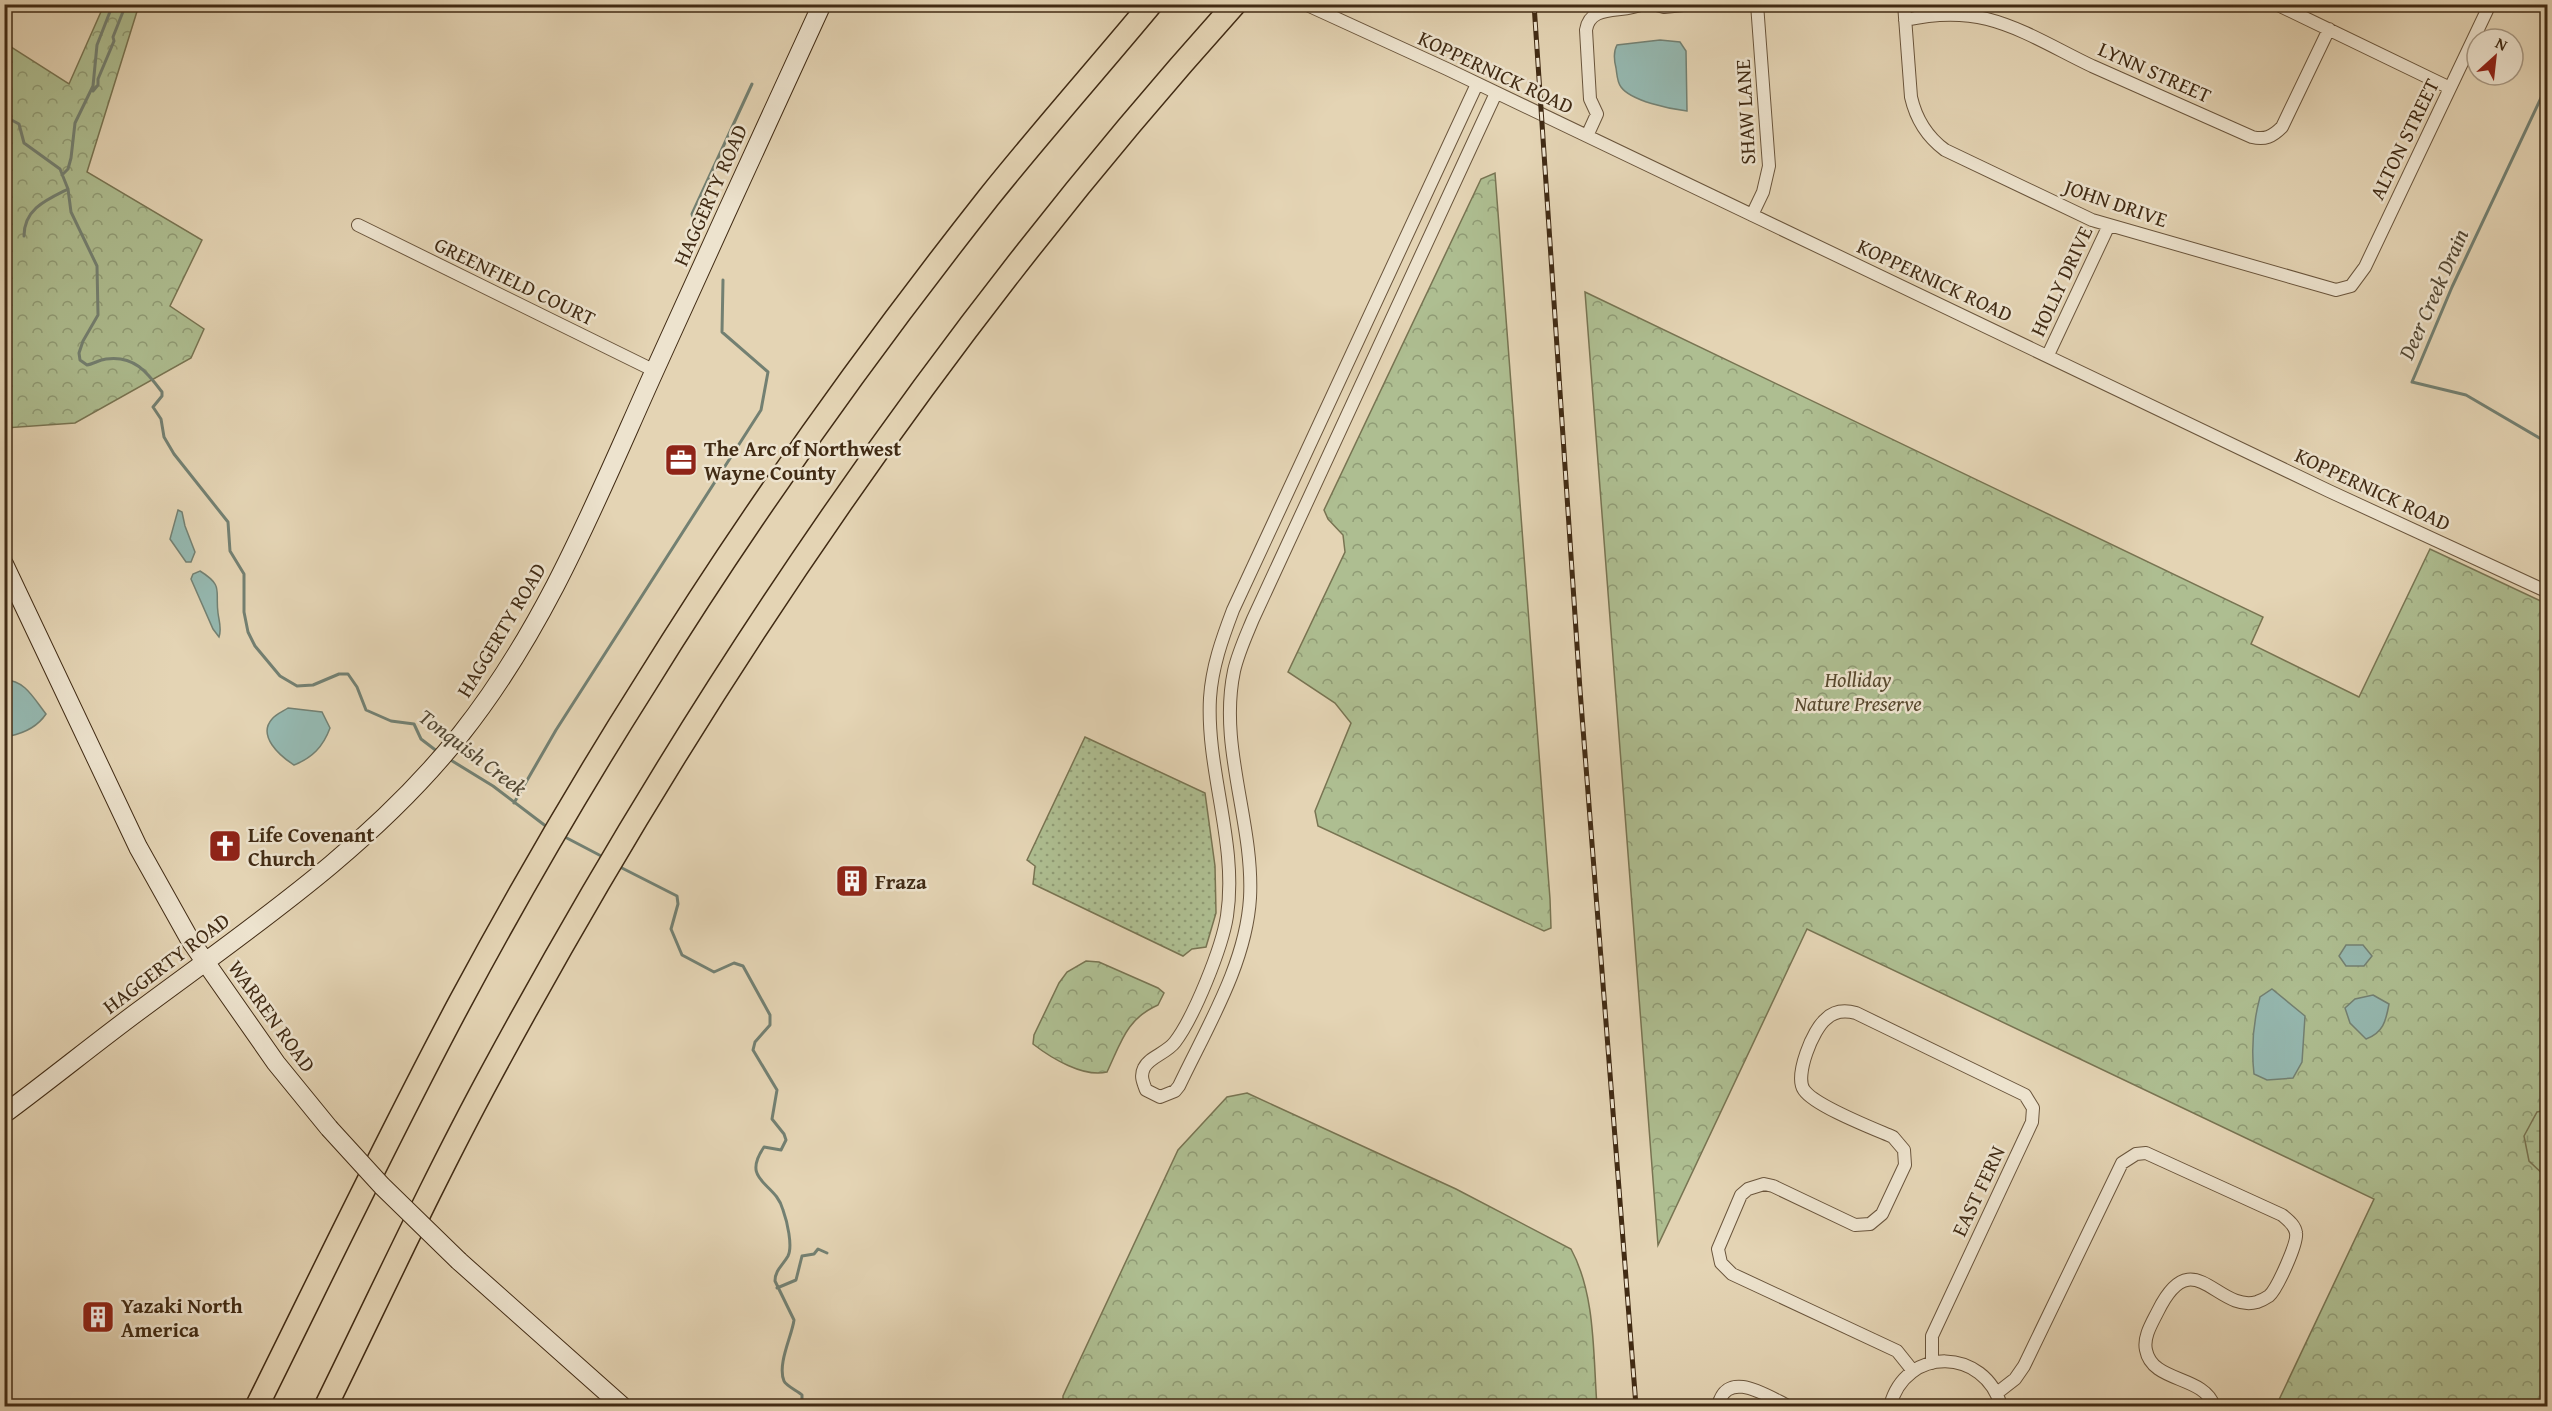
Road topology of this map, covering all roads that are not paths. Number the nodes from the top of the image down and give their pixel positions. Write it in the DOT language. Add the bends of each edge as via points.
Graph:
graph roads {
  1 [pos="822,4"];
  2 [pos="1151,4"];
  3 [pos="1235,4"];
  4 [pos="1305,4"];
  5 [pos="1642,4"];
  6 [pos="1653,4"];
  7 [pos="1693,4"];
  8 [pos="1757,4"];
  9 [pos="1904,4"];
  10 [pos="2276,4"];
  11 [pos="2490,4"];
  12 [pos="1905,21"];
  13 [pos="2329,29"];
  14 [pos="1477,84"];
  15 [pos="2450,88"];
  16 [pos="1496,93"];
  17 [pos="1587,136"];
  18 [pos="1424,198"];
  19 [pos="1443,206"];
  20 [pos="1752,215"];
  21 [pos="358,225"];
  22 [pos="2109,225"];
  23 [pos="2348,287"];
  24 [pos="1373,307"];
  25 [pos="1392,316"];
  26 [pos="2048,355"];
  27 [pos="655,372"];
  28 [pos="1317,427"];
  29 [pos="1336,436"];
  30 [pos="4,564"];
  31 [pos="2547,592"];
  32 [pos="1240,596"];
  33 [pos="1260,604"];
  34 [pos="1232,742"];
  35 [pos="1212,744"];
  36 [pos="205,963"];
  37 [pos="1182,1031"];
  38 [pos="1201,1041"];
  39 [pos="4,1114"];
  40 [pos="1932,1363"];
  41 [pos="1913,1371"];
  42 [pos="1998,1392"];
  43 [pos="256,1407"];
  44 [pos="326,1407"];
  45 [pos="622,1407"];
  46 [pos="1718,1407"];
  47 [pos="1788,1407"];
  48 [pos="1890,1407"];
  49 [pos="2001,1407"];
  50 [pos="2214,1407"];
  1 -- 27 [label="main road, HAGGERTY ROAD"];
  2 -- 43 [label="highway" via="988,199 829,411 685,621 556,832 461,999"];
  3 -- 44 [label="highway" via="1024,255 795,567 656,786 488,1080"];
  4 -- 14 [label="street, KOPPERNICK ROAD"];
  5 -- 17 [label="street" via="1599,12 1588,22 1590,99 1597,114"];
  6 -- 7 [label="street"];
  8 -- 20 [label="street, SHAW LANE" via="1769,166"];
  9 -- 12 [label="street, JOHN DRIVE"];
  10 -- 13 [label="street"];
  11 -- 15 [label="street, ALTON STREET"];
  12 -- 13 [label="street, LYNN STREET" via="1953,14 2005,25 2260,139 2272,136 2282,127"];
  12 -- 22 [label="street, JOHN DRIVE" via="1910,92 1922,127 1945,150 2082,216"];
  13 -- 15 [label="street"];
  14 -- 16 [label="street, KOPPERNICK ROAD"];
  14 -- 18 [label="street"];
  15 -- 23 [label="street, ALTON STREET" via="2365,267"];
  16 -- 17 [label="street, KOPPERNICK ROAD"];
  16 -- 19 [label="street"];
  17 -- 20 [label="street, KOPPERNICK ROAD"];
  18 -- 19 [label="street"];
  18 -- 24 [label="street"];
  19 -- 25 [label="street"];
  20 -- 26 [label="street, KOPPERNICK ROAD"];
  21 -- 27 [label="street, GREENFIELD COURT"];
  22 -- 23 [label="street, JOHN DRIVE" via="2331,289"];
  22 -- 26 [label="street, HOLLY DRIVE"];
  24 -- 25 [label="street"];
  24 -- 28 [label="street"];
  25 -- 29 [label="street"];
  26 -- 31 [label="street, KOPPERNICK ROAD"];
  27 -- 36 [label="main road, HAGGERTY ROAD" via="564,570 481,708 443,755 344,854"];
  28 -- 29 [label="street"];
  28 -- 32 [label="street"];
  29 -- 33 [label="street"];
  30 -- 36 [label="main road, WARREN ROAD" via="142,854"];
  32 -- 33 [label="street"];
  32 -- 35 [label="street" via="1224,633 1212,678"];
  33 -- 34 [label="street" via="1234,671"];
  34 -- 35 [label="street"];
  34 -- 38 [label="street" via="1249,862 1250,899 1237,960"];
  35 -- 37 [label="street" via="1229,862 1227,918 1217,953"];
  36 -- 39 [label="main road, HAGGERTY ROAD"];
  36 -- 45 [label="main road, WARREN ROAD, bridge" via="276,1063 382,1186 459,1261"];
  37 -- 38 [label="street"];
  37 -- 38 [label="street" via="1167,1051 1143,1069 1146,1090 1160,1097 1175,1091"];
  40 -- 41 [label="street"];
  40 -- 41 [label="street, EAST FERN" via="1932,1336 2032,1122 2033,1108 2025,1095 2000,1081 1856,1013 1839,1011 1820,1026 1800,1069 1800,1082 1809,1096 1893,1137 1902,1146 1905,1165 1882,1214 1870,1224 1855,1225 1773,1186 1756,1185 1741,1195 1719,1242 1718,1256 1732,1274 1897,1352"];
  40 -- 42 [label="street" via="1968,1366"];
  41 -- 48 [label="street" via="1900,1384"];
  42 -- 49 [label="street"];
  42 -- 50 [label="street" via="2024,1366 2119,1168 2131,1156 2146,1153 2282,1215 2296,1232 2295,1245 2269,1295 2247,1303 2198,1281 2182,1281 2166,1295 2148,1331 2146,1351 2151,1362 2207,1394"];
  46 -- 47 [label="street" via="1726,1391 1740,1386"];
}
